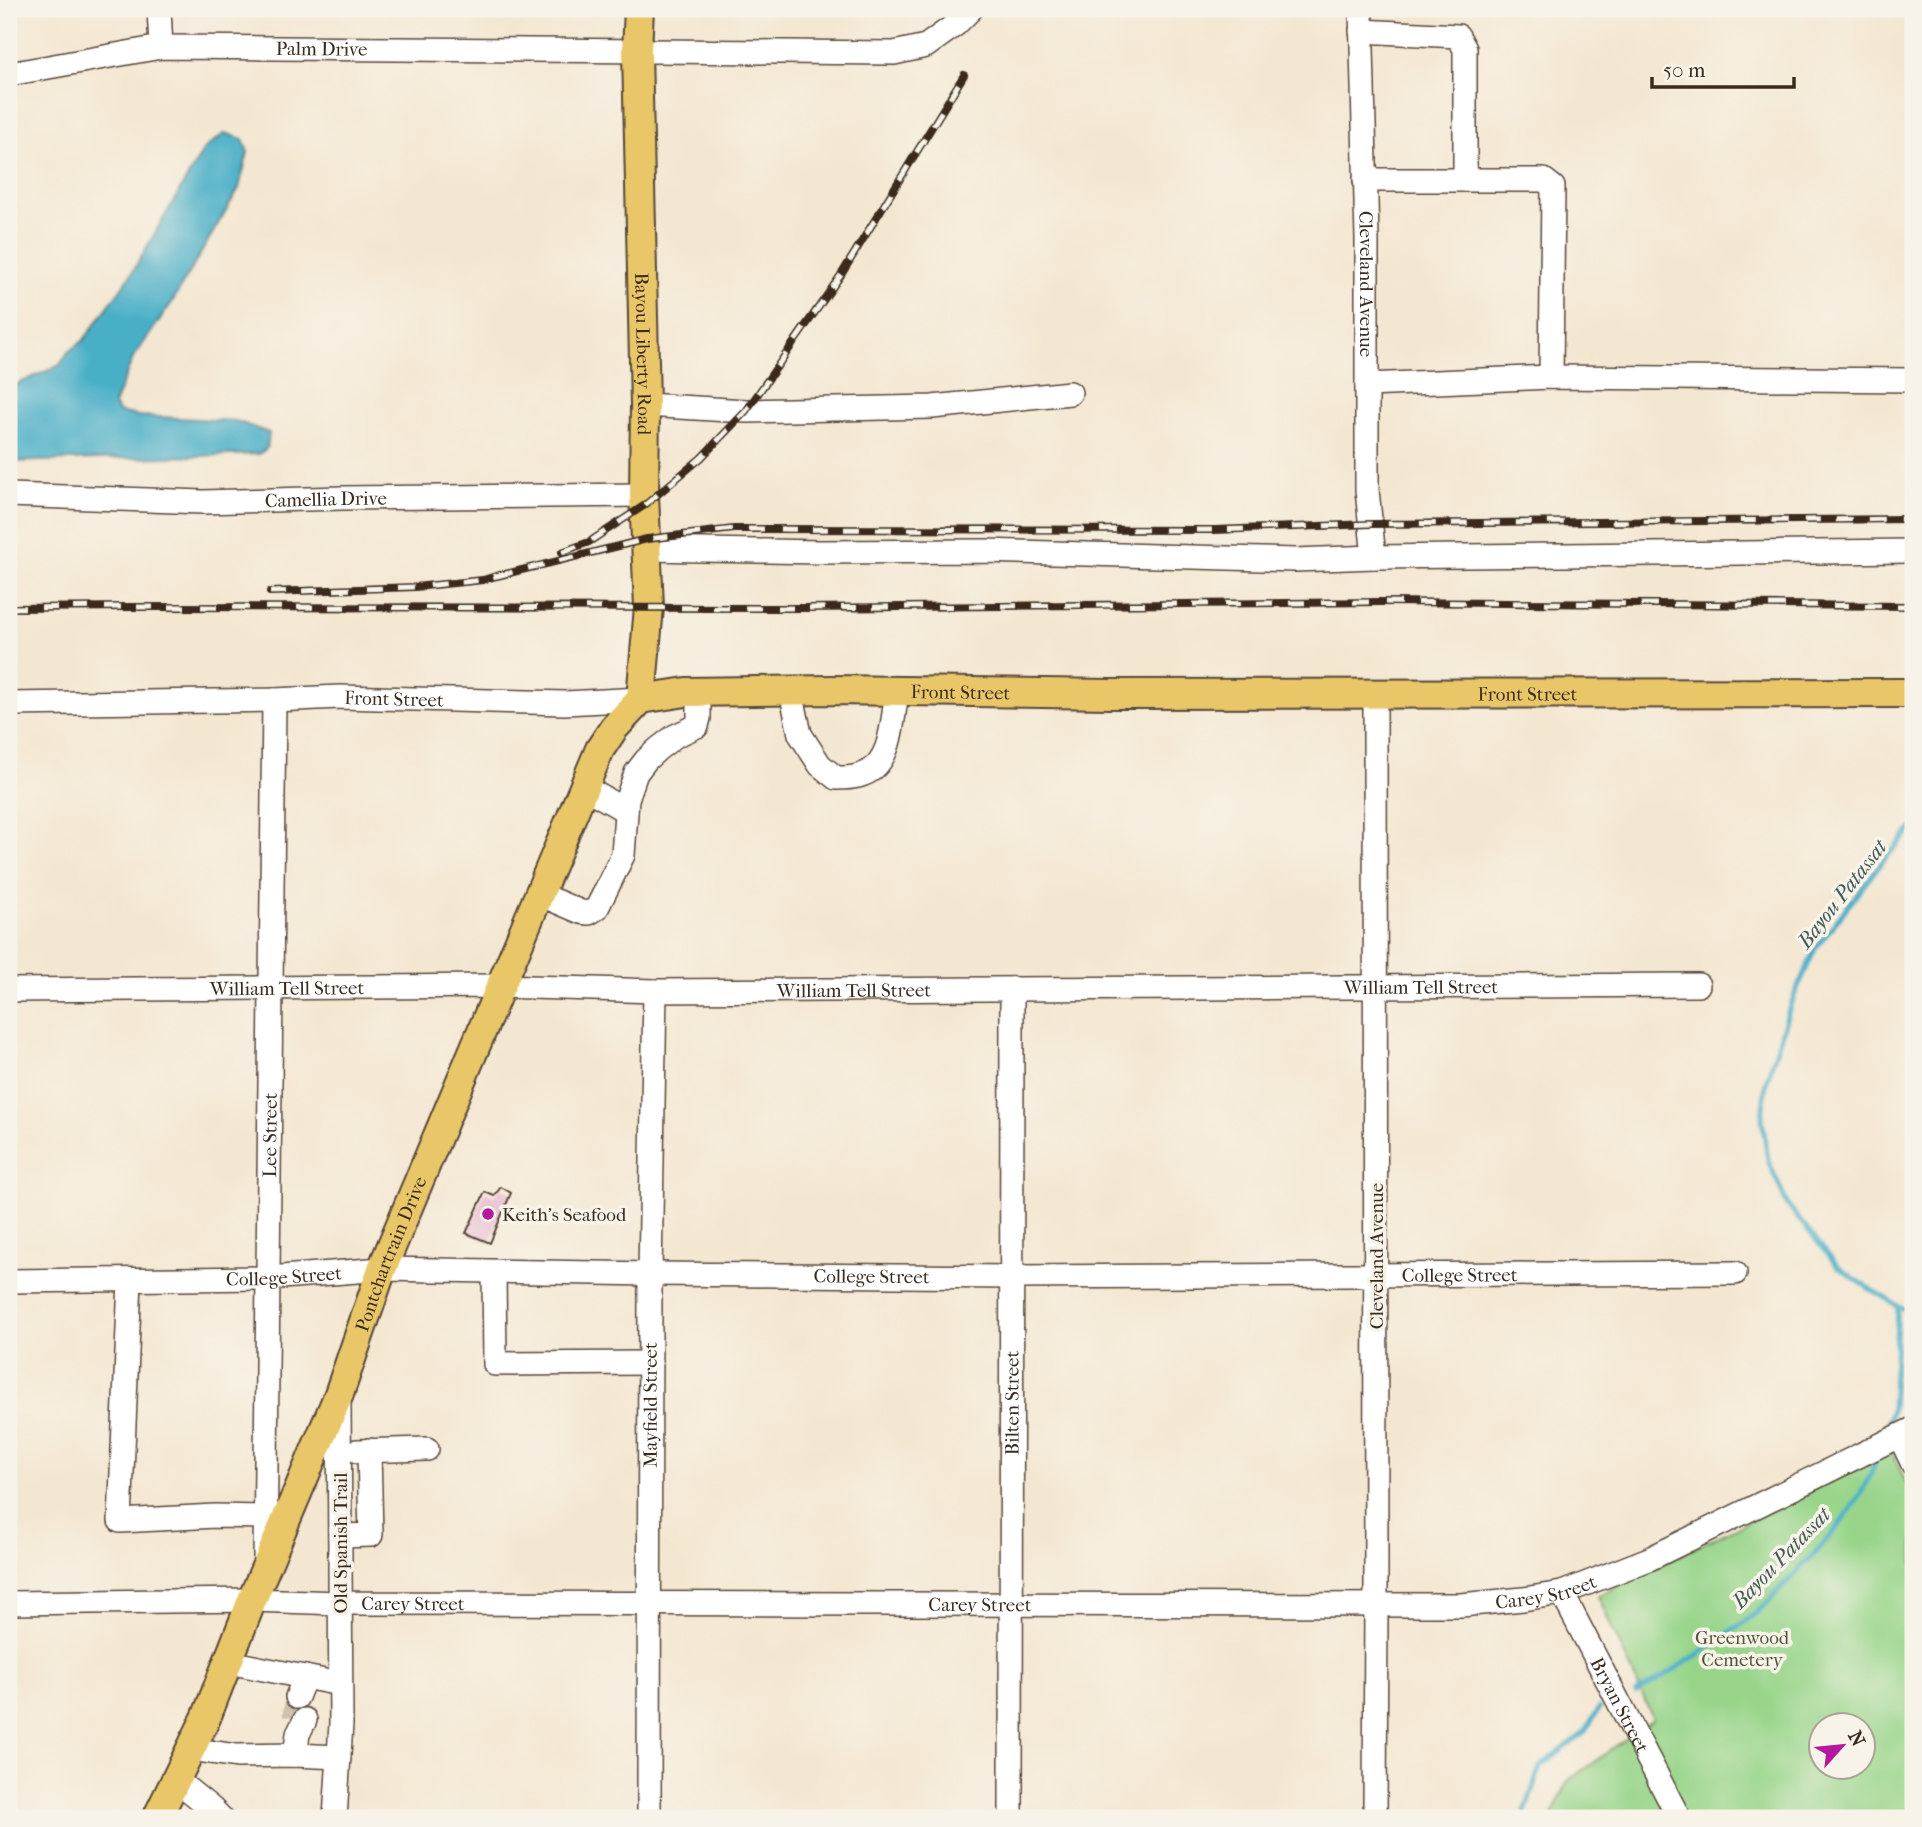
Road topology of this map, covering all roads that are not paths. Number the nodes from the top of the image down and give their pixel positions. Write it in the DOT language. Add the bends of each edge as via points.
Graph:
graph roads {
  1 [pos="159,9"];
  2 [pos="639,9"];
  3 [pos="971,9"];
  4 [pos="1361,20"];
  5 [pos="161,47"];
  6 [pos="638,51"];
  7 [pos="11,80"];
  8 [pos="1365,180"];
  9 [pos="1465,180"];
  10 [pos="1551,377"];
  11 [pos="1913,380"];
  12 [pos="1367,385"];
  13 [pos="1070,393"];
  14 [pos="645,405"];
  15 [pos="9,495"];
  16 [pos="644,495"];
  17 [pos="646,549"];
  18 [pos="1913,551"];
  19 [pos="1374,556"];
  20 [pos="791,691"];
  21 [pos="897,691"];
  22 [pos="699,692"];
  23 [pos="1913,693"];
  24 [pos="1375,695"];
  25 [pos="641,699"];
  26 [pos="274,700"];
  27 [pos="9,704"];
  28 [pos="584,787"];
  29 [pos="626,811"];
  30 [pos="539,894"];
  31 [pos="1698,985"];
  32 [pos="500,986"];
  33 [pos="1376,987"];
  34 [pos="271,988"];
  35 [pos="1012,989"];
  36 [pos="9,990"];
  37 [pos="655,991"];
  38 [pos="383,1269"];
  39 [pos="494,1272"];
  40 [pos="1735,1273"];
  41 [pos="650,1274"];
  42 [pos="1376,1275"];
  43 [pos="1011,1277"];
  44 [pos="269,1278"];
  45 [pos="130,1280"];
  46 [pos="9,1281"];
  47 [pos="650,1363"];
  48 [pos="339,1394"];
  49 [pos="1903,1435"];
  50 [pos="427,1449"];
  51 [pos="369,1450"];
  52 [pos="340,1451"];
  53 [pos="1913,1464"];
  54 [pos="265,1517"];
  55 [pos="340,1536"];
  56 [pos="265,1570"];
  57 [pos="1562,1593"];
  58 [pos="252,1600"];
  59 [pos="9,1603"];
  60 [pos="339,1603"];
  61 [pos="648,1603"];
  62 [pos="1012,1603"];
  63 [pos="1377,1603"];
  64 [pos="228,1662"];
  65 [pos="341,1684"];
  66 [pos="300,1715"];
  67 [pos="191,1749"];
  68 [pos="339,1757"];
  69 [pos="175,1779"];
  70 [pos="158,1818"];
  71 [pos="221,1818"];
  72 [pos="335,1818"];
  73 [pos="649,1818"];
  74 [pos="1011,1818"];
  75 [pos="1374,1818"];
  76 [pos="1679,1818"];
  1 -- 5 [label="street"];
  2 -- 6 [label="main road, Bayou Liberty Road"];
  3 -- 6 [label="street, Palm Drive" via="926,46 894,53"];
  4 -- 8 [label="street, Cleveland Avenue"];
  4 -- 9 [label="street" via="1458,36 1465,49"];
  5 -- 6 [label="street, Palm Drive"];
  5 -- 7 [label="street, Palm Drive"];
  6 -- 14 [label="main road, Bayou Liberty Road"];
  8 -- 9 [label="street"];
  8 -- 12 [label="street, Cleveland Avenue"];
  9 -- 10 [label="street" via="1544,180 1553,187"];
  10 -- 11 [label="street"];
  10 -- 12 [label="street"];
  12 -- 19 [label="street, Cleveland Avenue" via="1367,490"];
  13 -- 14 [label="street" via="932,407 746,411"];
  14 -- 16 [label="main road, Bayou Liberty Road"];
  15 -- 16 [label="street, Camellia Drive" via="203,502"];
  16 -- 17 [label="main road, Bayou Liberty Road"];
  17 -- 19 [label="street" via="984,551 1295,560"];
  17 -- 25 [label="main road, Bayou Liberty Road" via="649,607"];
  18 -- 19 [label="street"];
  20 -- 21 [label="main road, Front Street"];
  20 -- 21 [label="street" via="800,734 820,765 836,778 860,776 877,767 888,746"];
  20 -- 22 [label="main road, Front Street"];
  21 -- 24 [label="main road, Front Street"];
  22 -- 25 [label="main road, Front Street"];
  22 -- 29 [label="street" via="699,724 675,736 646,760 636,773"];
  23 -- 24 [label="main road, Front Street"];
  24 -- 33 [label="street, Cleveland Avenue"];
  25 -- 26 [label="street, Front Street" via="565,703 340,697"];
  25 -- 28 [label="main road, Pontchartrain Drive" via="600,749"];
  26 -- 27 [label="street, Front Street"];
  26 -- 34 [label="street, Lee Street"];
  28 -- 29 [label="street"];
  28 -- 30 [label="main road, Pontchartrain Drive"];
  29 -- 30 [label="street" via="623,855 597,908 581,912"];
  30 -- 32 [label="main road, Pontchartrain Drive"];
  31 -- 33 [label="street, William Tell Street"];
  32 -- 34 [label="street, William Tell Street"];
  32 -- 37 [label="street, William Tell Street"];
  32 -- 38 [label="main road, Pontchartrain Drive"];
  33 -- 35 [label="street, William Tell Street"];
  33 -- 42 [label="street, Cleveland Avenue"];
  34 -- 36 [label="street, William Tell Street"];
  34 -- 44 [label="street, Lee Street"];
  35 -- 37 [label="street, William Tell Street"];
  35 -- 43 [label="street, Bilten Street"];
  37 -- 41 [label="street, Mayfield Street"];
  38 -- 39 [label="street, College Street"];
  38 -- 44 [label="street, College Street"];
  38 -- 48 [label="main road, Pontchartrain Drive"];
  39 -- 41 [label="street, College Street"];
  39 -- 47 [label="street" via="495,1364"];
  40 -- 42 [label="street, College Street"];
  41 -- 43 [label="street, College Street"];
  41 -- 47 [label="street, Mayfield Street"];
  42 -- 43 [label="street, College Street"];
  42 -- 63 [label="street, Cleveland Avenue"];
  43 -- 62 [label="street, Bilten Street"];
  44 -- 45 [label="street, College Street"];
  44 -- 54 [label="street, Lee Street"];
  45 -- 46 [label="street, College Street"];
  45 -- 54 [label="street" via="120,1521"];
  47 -- 61 [label="street, Mayfield Street"];
  48 -- 52 [label="street, Old Spanish Trail"];
  48 -- 56 [label="main road, Pontchartrain Drive"];
  49 -- 53 [label="street"];
  49 -- 57 [label="street, Carey Street" via="1649,1559"];
  50 -- 51 [label="street"];
  51 -- 52 [label="street"];
  51 -- 55 [label="street" via="371,1535"];
  52 -- 55 [label="street, Old Spanish Trail"];
  54 -- 56 [label="street, Lee Street"];
  55 -- 60 [label="street, Old Spanish Trail"];
  56 -- 58 [label="main road, Pontchartrain Drive"];
  57 -- 63 [label="street, Carey Street" via="1461,1605"];
  57 -- 76 [label="street, Bryan Street"];
  58 -- 59 [label="street, Carey Street"];
  58 -- 60 [label="street, Carey Street"];
  58 -- 64 [label="main road, Pontchartrain Drive"];
  60 -- 61 [label="street, Carey Street"];
  60 -- 65 [label="street, Old Spanish Trail"];
  61 -- 62 [label="street, Carey Street"];
  61 -- 73 [label="street, Mayfield Street"];
  62 -- 63 [label="street, Carey Street"];
  62 -- 74 [label="street, Bilten Street"];
  63 -- 75 [label="street, Cleveland Avenue"];
  64 -- 66 [label="street"];
  64 -- 67 [label="main road, Pontchartrain Drive"];
  65 -- 66 [label="street"];
  65 -- 68 [label="street, Old Spanish Trail"];
  66 -- 67 [label="street" via="237,1756"];
  66 -- 68 [label="street"];
  67 -- 69 [label="main road, Pontchartrain Drive"];
  68 -- 72 [label="street, Old Spanish Trail"];
  69 -- 70 [label="main road, Pontchartrain Drive"];
  69 -- 71 [label="street"];
}
